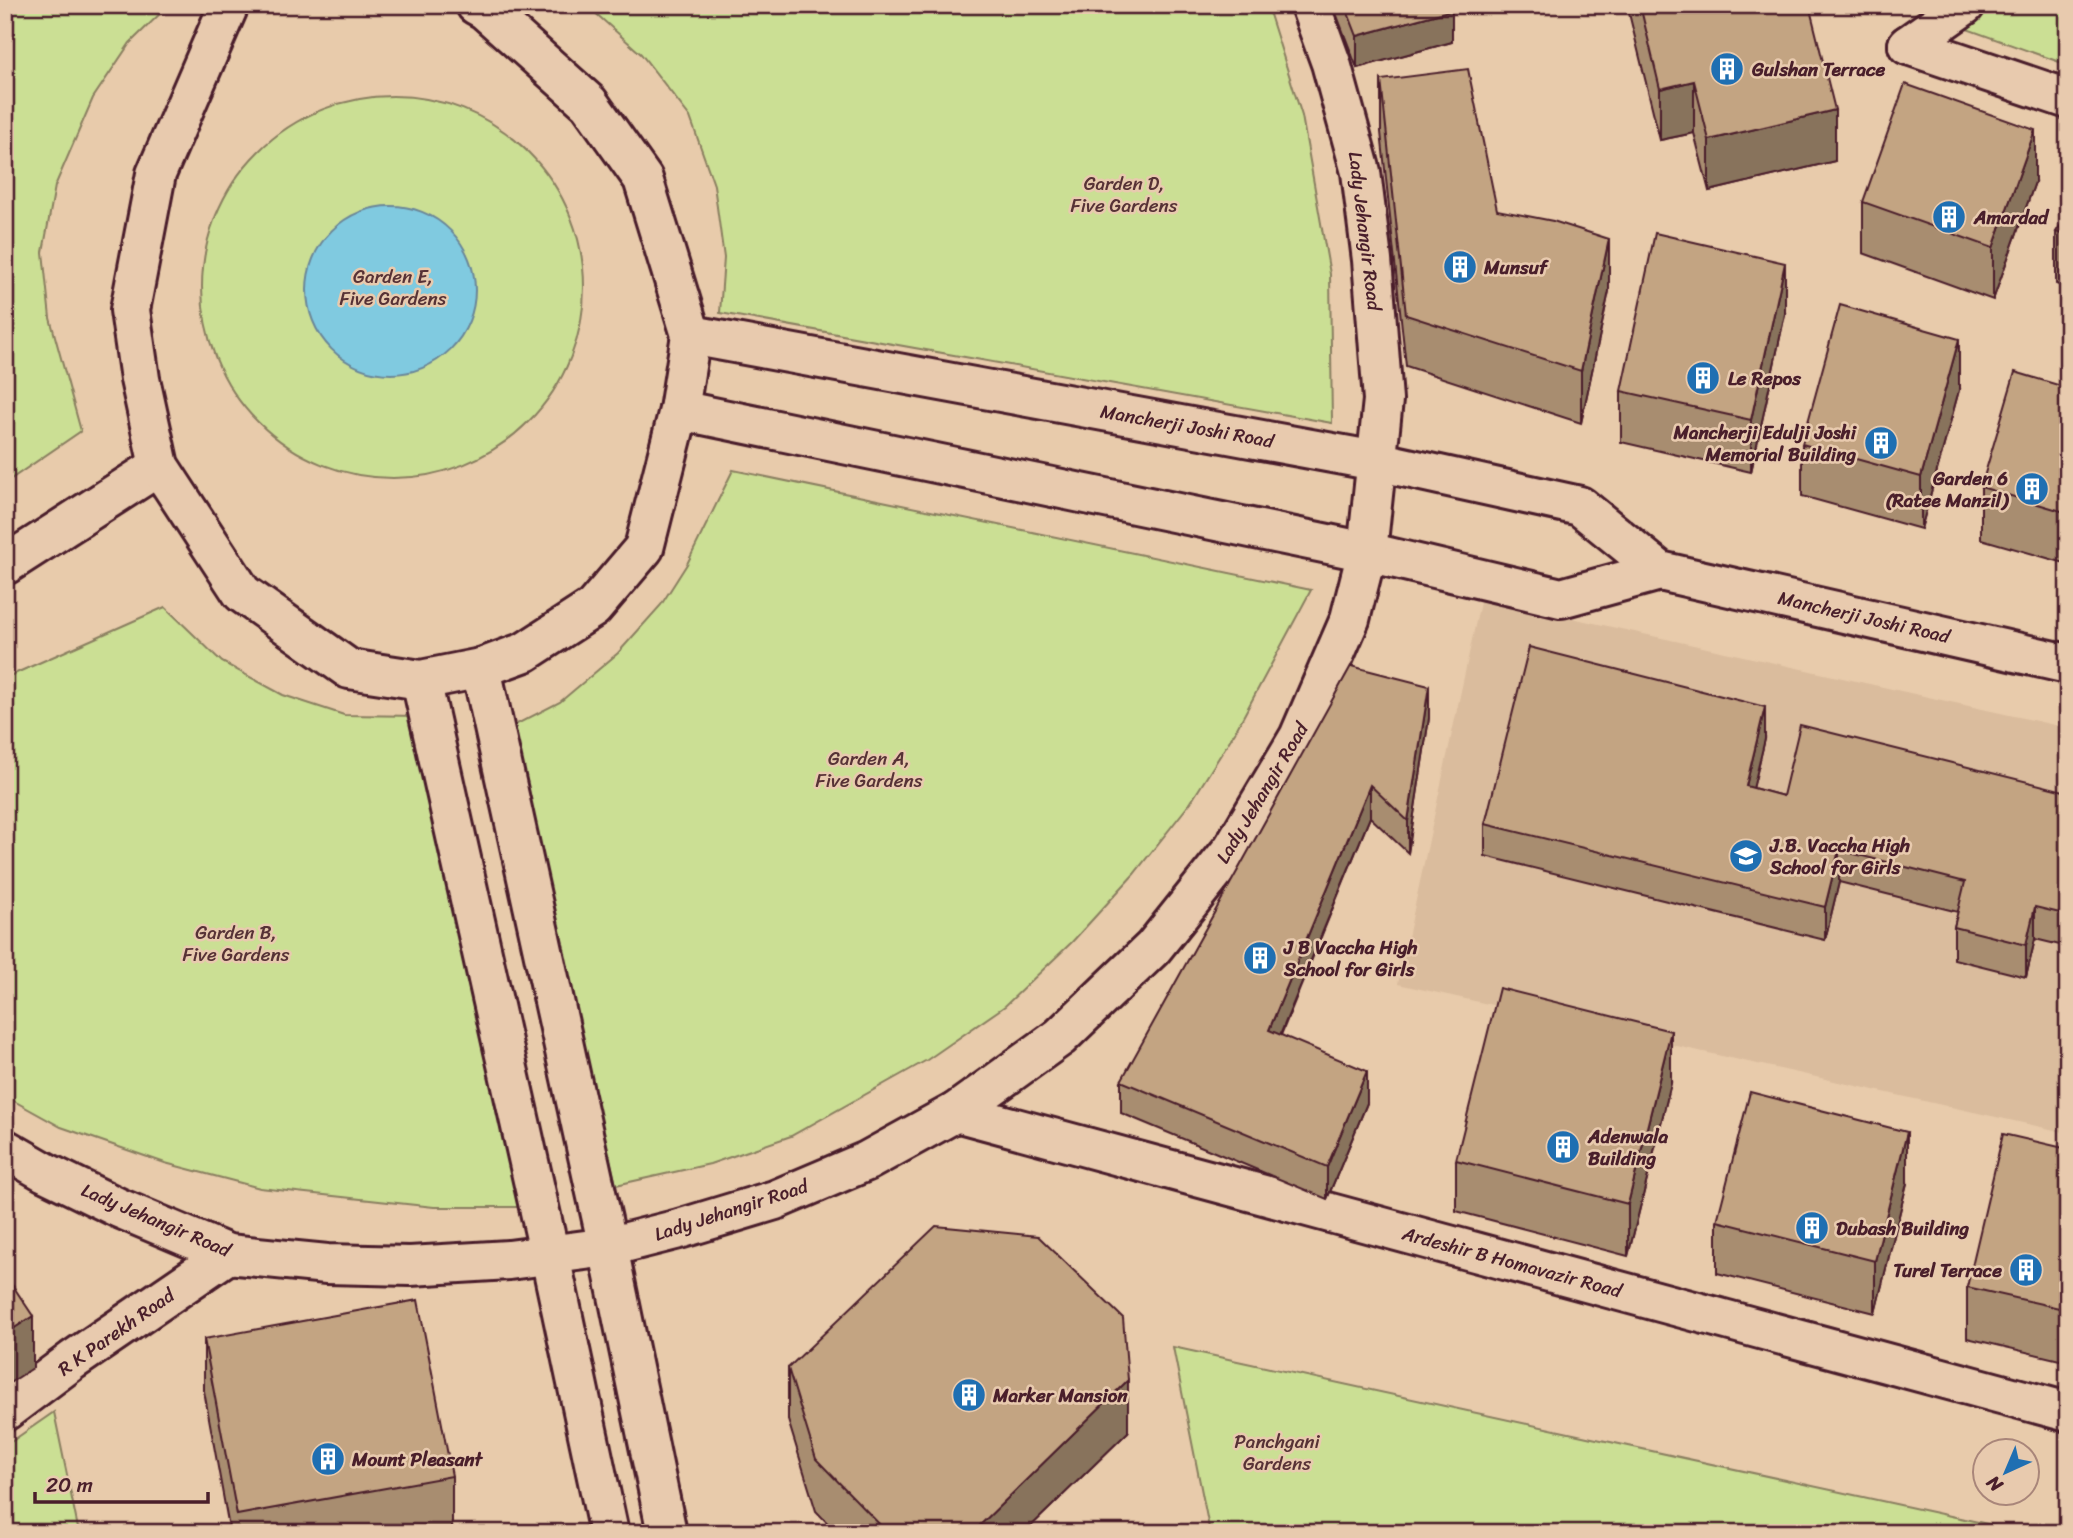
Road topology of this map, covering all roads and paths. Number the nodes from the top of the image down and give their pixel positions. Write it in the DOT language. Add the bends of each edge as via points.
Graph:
graph roads {
  1 [pos="229,5"];
  2 [pos="476,5"];
  3 [pos="1310,5"];
  4 [pos="1965,5"];
  5 [pos="2068,99"];
  6 [pos="691,335"];
  7 [pos="679,410"];
  8 [pos="1376,461"];
  9 [pos="159,466"];
  10 [pos="1367,552"];
  11 [pos="5,565"];
  12 [pos="1660,571"];
  13 [pos="2068,664"];
  14 [pos="481,668"];
  15 [pos="421,680"];
  16 [pos="956,1112"];
  17 [pos="5,1149"];
  18 [pos="608,1247"];
  19 [pos="228,1254"];
  20 [pos="550,1256"];
  21 [pos="5,1411"];
  22 [pos="2068,1412"];
  23 [pos="609,1533"];
  24 [pos="667,1533"];
  1 -- 9 [label="street" via="156,174 130,310"];
  2 -- 6 [label="street" via="589,103 643,179"];
  3 -- 8 [label="street, Lady Jehangir Road" via="1361,172 1383,400"];
  4 -- 5 [label="street" via="1908,45"];
  6 -- 7 [label="street"];
  6 -- 8 [label="street, Mancherji Joshi Road"];
  7 -- 10 [label="street, Mancherji Joshi Road"];
  7 -- 14 [label="street" via="644,548 593,608 525,652"];
  8 -- 10 [label="street, Lady Jehangir Road"];
  8 -- 12 [label="street, Mancherji Joshi Road" via="1580,506"];
  9 -- 11 [label="street"];
  9 -- 15 [label="street" via="242,593 348,669"];
  10 -- 12 [label="street, Mancherji Joshi Road" via="1561,598"];
  10 -- 16 [label="street, Lady Jehangir Road" via="1350,620 1299,737 1233,848 1153,948 1060,1037"];
  12 -- 13 [label="street, Mancherji Joshi Road"];
  14 -- 15 [label="street"];
  14 -- 18 [label="street"];
  15 -- 20 [label="street"];
  16 -- 18 [label="street, Lady Jehangir Road" via="867,1160 775,1200"];
  16 -- 22 [label="street, Ardeshir B Homavazir Road"];
  17 -- 19 [label="street, Lady Jehangir Road" via="119,1208"];
  18 -- 20 [label="street, Lady Jehangir Road"];
  18 -- 24 [label="street"];
  19 -- 20 [label="street, Lady Jehangir Road" via="410,1266"];
  19 -- 21 [label="street, R K Parekh Road"];
  20 -- 23 [label="street"];
}
